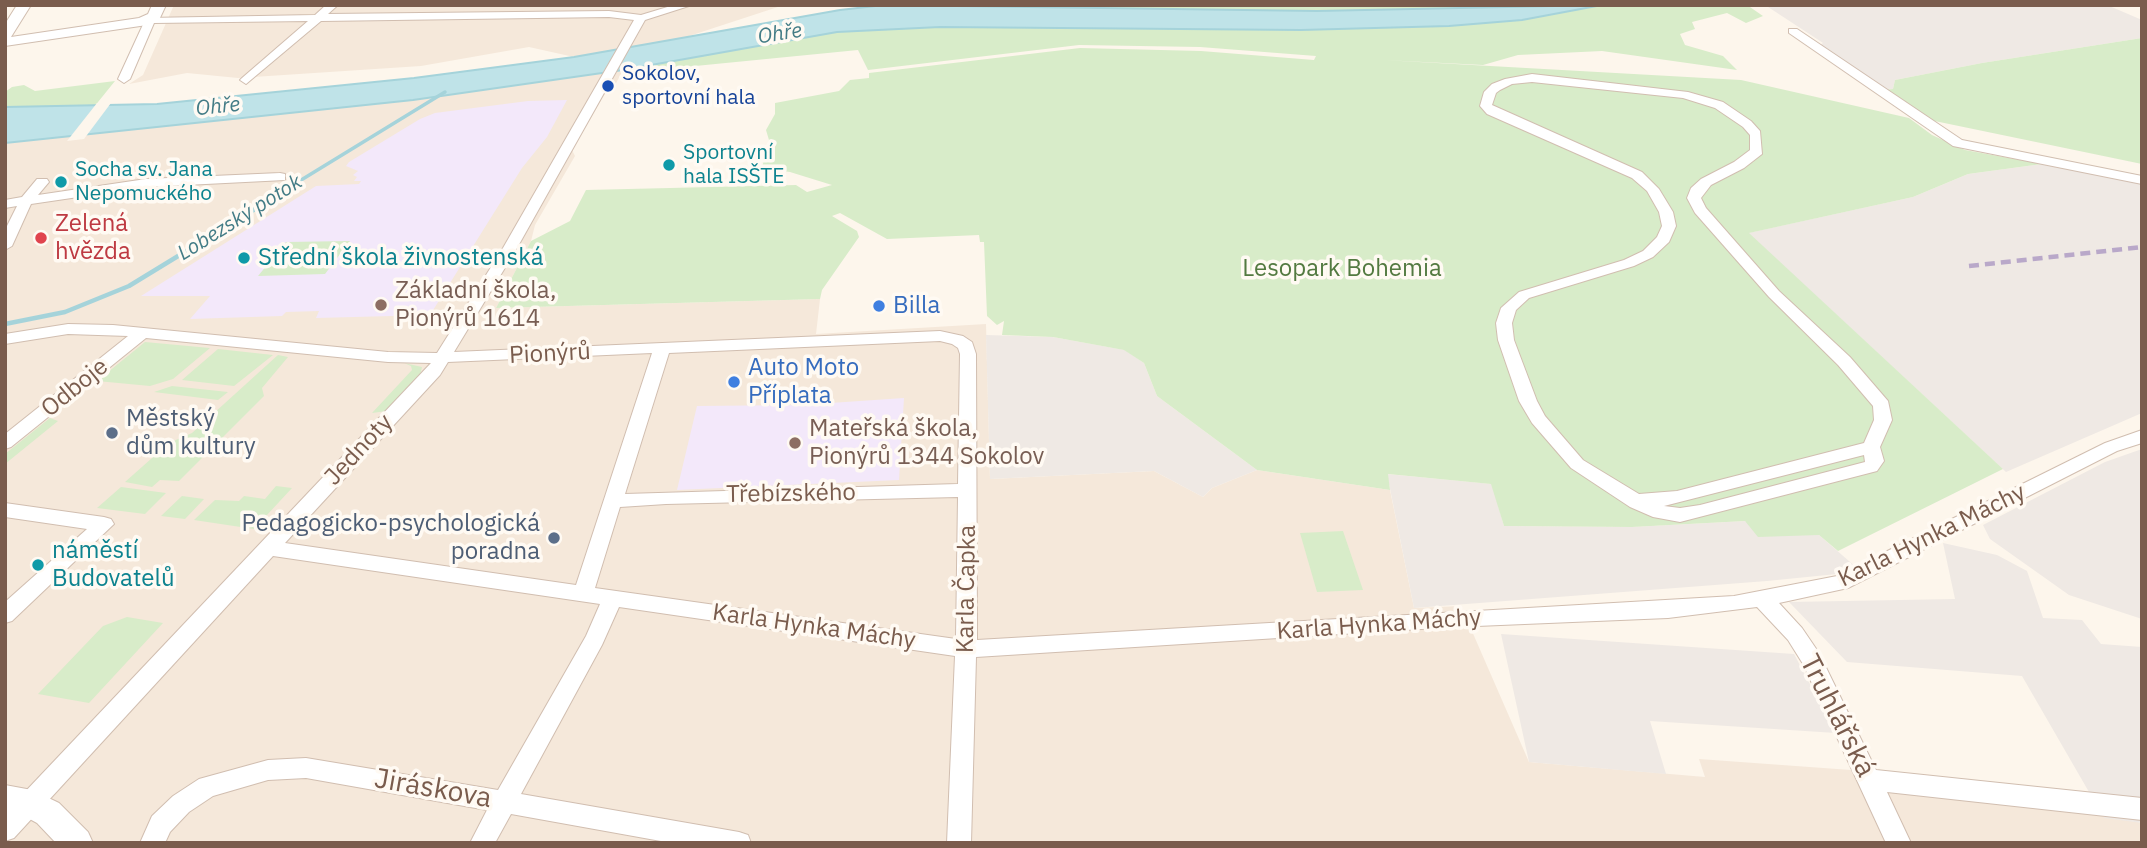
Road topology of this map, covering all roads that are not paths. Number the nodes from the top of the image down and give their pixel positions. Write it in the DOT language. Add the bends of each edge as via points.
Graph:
graph roads {
  1 [pos="24,5"];
  2 [pos="159,5"];
  3 [pos="333,5"];
  4 [pos="687,5"];
  5 [pos="319,18"];
  6 [pos="641,18"];
  7 [pos="150,20"];
  8 [pos="1793,31"];
  9 [pos="5,35"];
  10 [pos="5,42"];
  11 [pos="124,79"];
  12 [pos="246,80"];
  13 [pos="280,177"];
  14 [pos="2142,180"];
  15 [pos="42,182"];
  16 [pos="26,201"];
  17 [pos="5,204"];
  18 [pos="5,246"];
  19 [pos="144,332"];
  20 [pos="5,340"];
  21 [pos="957,340"];
  22 [pos="662,349"];
  23 [pos="443,358"];
  24 [pos="2142,436"];
  25 [pos="5,443"];
  26 [pos="1871,447"];
  27 [pos="968,490"];
  28 [pos="615,501"];
  29 [pos="5,510"];
  30 [pos="266,548"];
  31 [pos="583,593"];
  32 [pos="613,598"];
  33 [pos="1762,599"];
  34 [pos="5,615"];
  35 [pos="966,649"];
  36 [pos="1869,780"];
  37 [pos="18,801"];
  38 [pos="505,801"];
  39 [pos="2142,809"];
  40 [pos="5,831"];
  41 [pos="77,843"];
  42 [pos="152,843"];
  43 [pos="482,843"];
  44 [pos="740,843"];
  45 [pos="959,843"];
  46 [pos="1899,843"];
  1 -- 9 [label="street"];
  2 -- 7 [label="street"];
  3 -- 5 [label="street"];
  4 -- 6 [label="street"];
  5 -- 6 [label="street" via="609,14"];
  5 -- 7 [label="street"];
  5 -- 12 [label="street"];
  6 -- 23 [label="street, Jednoty"];
  7 -- 10 [label="street"];
  7 -- 11 [label="street"];
  8 -- 14 [label="street" via="1958,143"];
  13 -- 16 [label="street" via="146,183"];
  15 -- 16 [label="street"];
  16 -- 17 [label="street"];
  16 -- 18 [label="street"];
  19 -- 20 [label="street, Pionýrů" via="68,329"];
  19 -- 23 [label="street, Pionýrů" via="388,357"];
  19 -- 25 [label="street, Odboje"];
  21 -- 22 [label="street, Pionýrů" via="940,336"];
  21 -- 27 [label="street, Karla Čapka" via="968,354"];
  22 -- 23 [label="street, Pionýrů"];
  22 -- 28 [label="street"];
  23 -- 30 [label="street, Jednoty"];
  24 -- 33 [label="street, Karla Hynka Máchy" via="2111,447 1841,583"];
  26 -- 26 [label="street" via="1677,498 1637,502 1577,464 1528,401 1506,340 1504,323 1509,308 1524,295 1648,254 1664,239 1669,226 1666,212 1637,175 1491,111 1486,106 1490,92 1509,81 1550,79 1684,95 1719,105 1747,124 1756,134 1757,152 1706,182 1694,198 1774,294 1882,405 1882,420"];
  27 -- 28 [label="street, Třebízského"];
  27 -- 35 [label="street, Karla Čapka"];
  28 -- 31 [label="street"];
  29 -- 34 [label="street" via="104,524"];
  30 -- 31 [label="street, Karla Hynka Máchy"];
  30 -- 37 [label="street, Jednoty"];
  31 -- 32 [label="street, Karla Hynka Máchy"];
  32 -- 35 [label="street, Karla Hynka Máchy"];
  32 -- 38 [label="street"];
  33 -- 35 [label="street, Karla Hynka Máchy" via="1668,610"];
  33 -- 36 [label="street, Truhlářská" via="1811,659"];
  35 -- 45 [label="street, Karla Čapka"];
  36 -- 39 [label="street"];
  36 -- 46 [label="street, Truhlářská"];
  37 -- 40 [label="street, Jednoty"];
  37 -- 41 [label="street" via="48,813"];
  38 -- 42 [label="street, Jiráskova" via="306,768 268,770 207,787 161,824"];
  38 -- 43 [label="street"];
  38 -- 44 [label="street, Jiráskova"];
}
